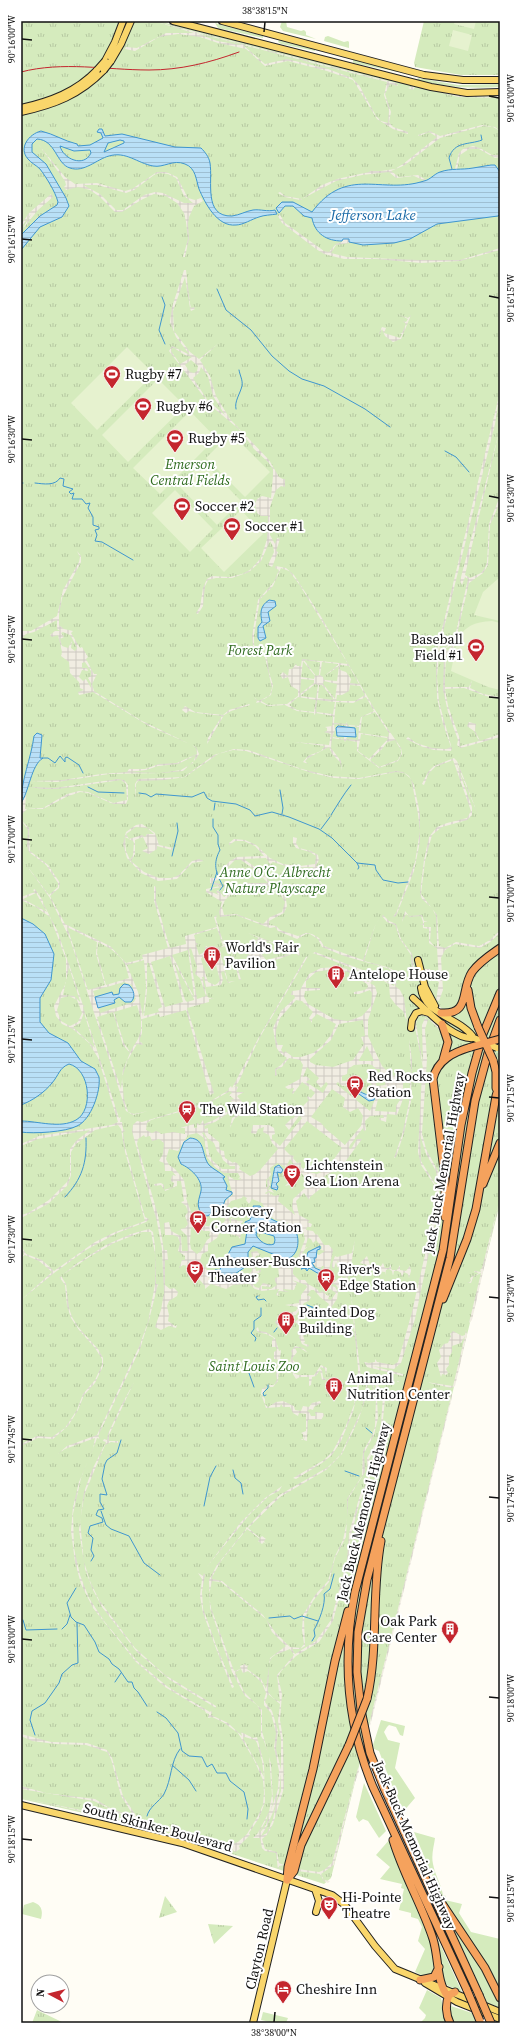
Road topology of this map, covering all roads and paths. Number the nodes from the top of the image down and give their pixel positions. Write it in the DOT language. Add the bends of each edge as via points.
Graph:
graph roads {
  1 [pos="123,21"];
  2 [pos="131,21"];
  3 [pos="173,21"];
  4 [pos="222,21"];
  5 [pos="108,61"];
  6 [pos="100,70"];
  7 [pos="500,80"];
  8 [pos="500,92"];
  9 [pos="21,108"];
  10 [pos="21,112"];
  11 [pos="500,948"];
  12 [pos="418,960"];
  13 [pos="469,978"];
  14 [pos="421,988"];
  15 [pos="500,993"];
  16 [pos="413,998"];
  17 [pos="441,1013"];
  18 [pos="432,1014"];
  19 [pos="500,1020"];
  20 [pos="442,1024"];
  21 [pos="412,1028"];
  22 [pos="474,1038"];
  23 [pos="500,1039"];
  24 [pos="486,1043"];
  25 [pos="499,1050"];
  26 [pos="443,1060"];
  27 [pos="500,1082"];
  28 [pos="496,1096"];
  29 [pos="500,1143"];
  30 [pos="479,1196"];
  31 [pos="446,1237"];
  32 [pos="437,1310"];
  33 [pos="387,1503"];
  34 [pos="355,1592"];
  35 [pos="21,1805"];
  36 [pos="387,1816"];
  37 [pos="287,1880"];
  38 [pos="427,1883"];
  39 [pos="314,1889"];
  40 [pos="316,1912"];
  41 [pos="439,1967"];
  42 [pos="420,1980"];
  43 [pos="442,1987"];
  44 [pos="455,1992"];
  45 [pos="448,1997"];
  46 [pos="500,1998"];
  47 [pos="500,2012"];
  48 [pos="500,2019"];
  49 [pos="481,2022"];
  50 [pos="253,2023"];
  51 [pos="450,2023"];
  52 [pos="491,2023"];
  1 -- 5 [label="main road"];
  2 -- 5 [label="main road" via="121,44"];
  3 -- 8 [label="main road" via="431,87 467,93"];
  4 -- 7 [label="main road" via="435,77"];
  5 -- 6 [label="main road, bridge"];
  6 -- 9 [label="main road" via="68,93"];
  6 -- 10 [label="main road" via="87,86 71,96"];
  11 -- 13 [label="highway" via="479,964"];
  12 -- 17 [label="main road" via="427,993"];
  13 -- 17 [label="highway" via="462,1006 453,1012"];
  13 -- 24 [label="highway, bridge" via="469,1002"];
  14 -- 17 [label="main road" via="424,999"];
  15 -- 31 [label="highway, Jack Buck Memorial Highway" via="482,1039 469,1086 461,1125"];
  16 -- 18 [label="main road"];
  17 -- 22 [label="main road" via="467,1030"];
  18 -- 20 [label="main road"];
  18 -- 21 [label="main road" via="424,1011 416,1013 412,1020"];
  19 -- 32 [label="highway, Jack Buck Memorial Highway" via="486,1058 475,1101 456,1232"];
  20 -- 22 [label="main road" via="464,1038"];
  20 -- 26 [label="highway" via="448,1042"];
  22 -- 24 [label="main road, bridge"];
  23 -- 24 [label="highway, bridge"];
  24 -- 25 [label="main road, bridge"];
  24 -- 26 [label="highway, bridge"];
  24 -- 28 [label="highway, bridge" via="496,1072"];
  26 -- 31 [label="highway" via="435,1072 433,1082 445,1179"];
  27 -- 28 [label="highway"];
  28 -- 30 [label="highway"];
  29 -- 30 [label="highway"];
  30 -- 32 [label="highway" via="464,1245"];
  31 -- 34 [label="highway, Jack Buck Memorial Highway"];
  32 -- 33 [label="highway, Jack Buck Memorial Highway"];
  33 -- 37 [label="highway, bridge" via="378,1561 374,1659 368,1699 301,1845 294,1871"];
  33 -- 38 [label="highway, Jack Buck Memorial Highway" via="367,1580 360,1619 357,1658 360,1704 370,1753 378,1775"];
  34 -- 36 [label="highway, Jack Buck Memorial Highway" via="348,1644 351,1710 363,1760"];
  34 -- 37 [label="highway" via="338,1647"];
  35 -- 37 [label="main road, South Skinker Boulevard" via="176,1841"];
  36 -- 41 [label="highway" via="402,1865 434,1940"];
  36 -- 49 [label="highway, Jack Buck Memorial Highway, bridge"];
  37 -- 39 [label="main road, South Skinker Boulevard"];
  37 -- 50 [label="main road, Clayton Road"];
  38 -- 46 [label="highway" via="485,1968"];
  38 -- 52 [label="highway, Jack Buck Memorial Highway, bridge"];
  39 -- 40 [label="main road" via="319,1901"];
  39 -- 42 [label="main road, South Skinker Boulevard" via="332,1895 345,1905 391,1965"];
  41 -- 42 [label="highway" via="434,1977"];
  41 -- 43 [label="highway"];
  42 -- 43 [label="main road"];
  42 -- 45 [label="main road"];
  43 -- 44 [label="main road"];
  43 -- 45 [label="highway"];
  44 -- 45 [label="highway"];
  44 -- 47 [label="main road"];
  45 -- 48 [label="main road"];
  45 -- 51 [label="highway" via="446,2010"];
}
